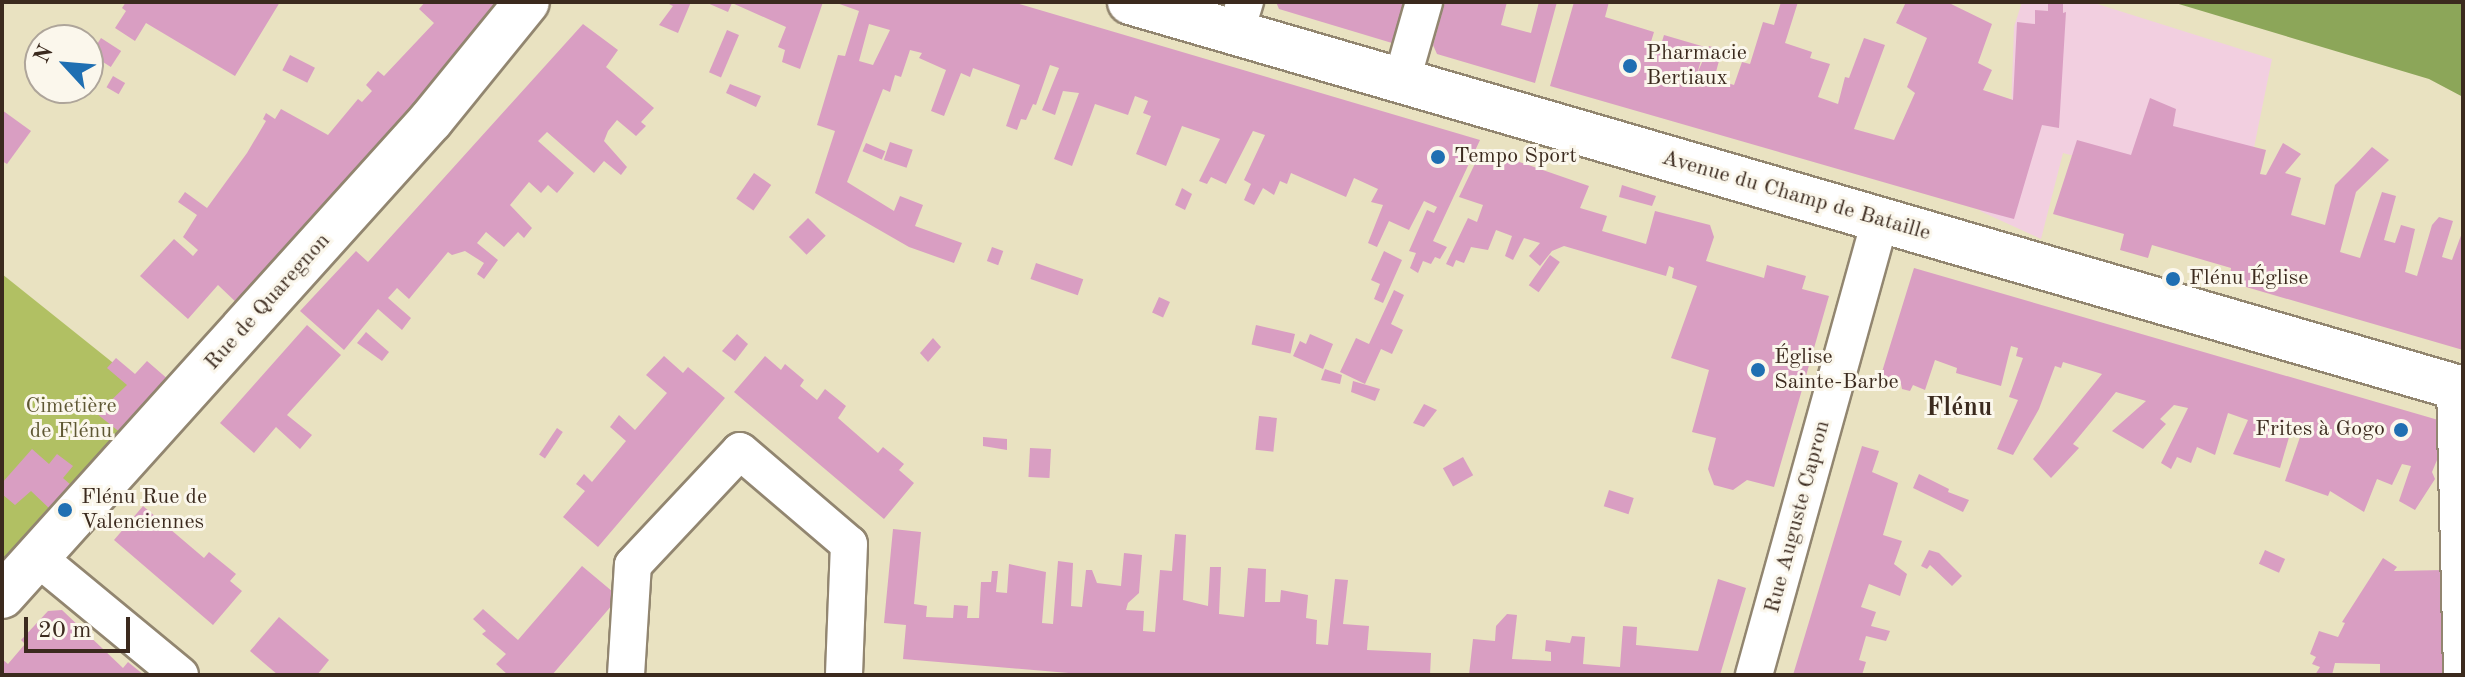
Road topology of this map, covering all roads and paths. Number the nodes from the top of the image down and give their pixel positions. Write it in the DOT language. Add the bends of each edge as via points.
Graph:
graph roads {
  1 [pos="527,2"];
  2 [pos="1130,2"];
  3 [pos="1424,2"];
  4 [pos="1240,18"];
  5 [pos="1401,83"];
  6 [pos="1880,220"];
  7 [pos="2459,387"];
  8 [pos="38,558"];
  9 [pos="2,596"];
  10 [pos="180,675"];
  11 [pos="626,675"];
  12 [pos="844,675"];
  13 [pos="1754,675"];
  14 [pos="2462,675"];
  1 -- 8 [label="street, Rue de Quaregnon" via="431,120"];
  2 -- 4 [label="street, Avenue du Champ de Bataille"];
  3 -- 5 [label="street"];
  4 -- 5 [label="street, Avenue du Champ de Bataille"];
  5 -- 6 [label="street, Avenue du Champ de Bataille"];
  6 -- 7 [label="street, Avenue du Champ de Bataille"];
  6 -- 13 [label="street, Rue Auguste Capron"];
  7 -- 14 [label="street"];
  8 -- 9 [label="street, Rue de Quaregnon"];
  8 -- 10 [label="street"];
  11 -- 12 [label="street" via="633,565 740,451 849,544"];
}
